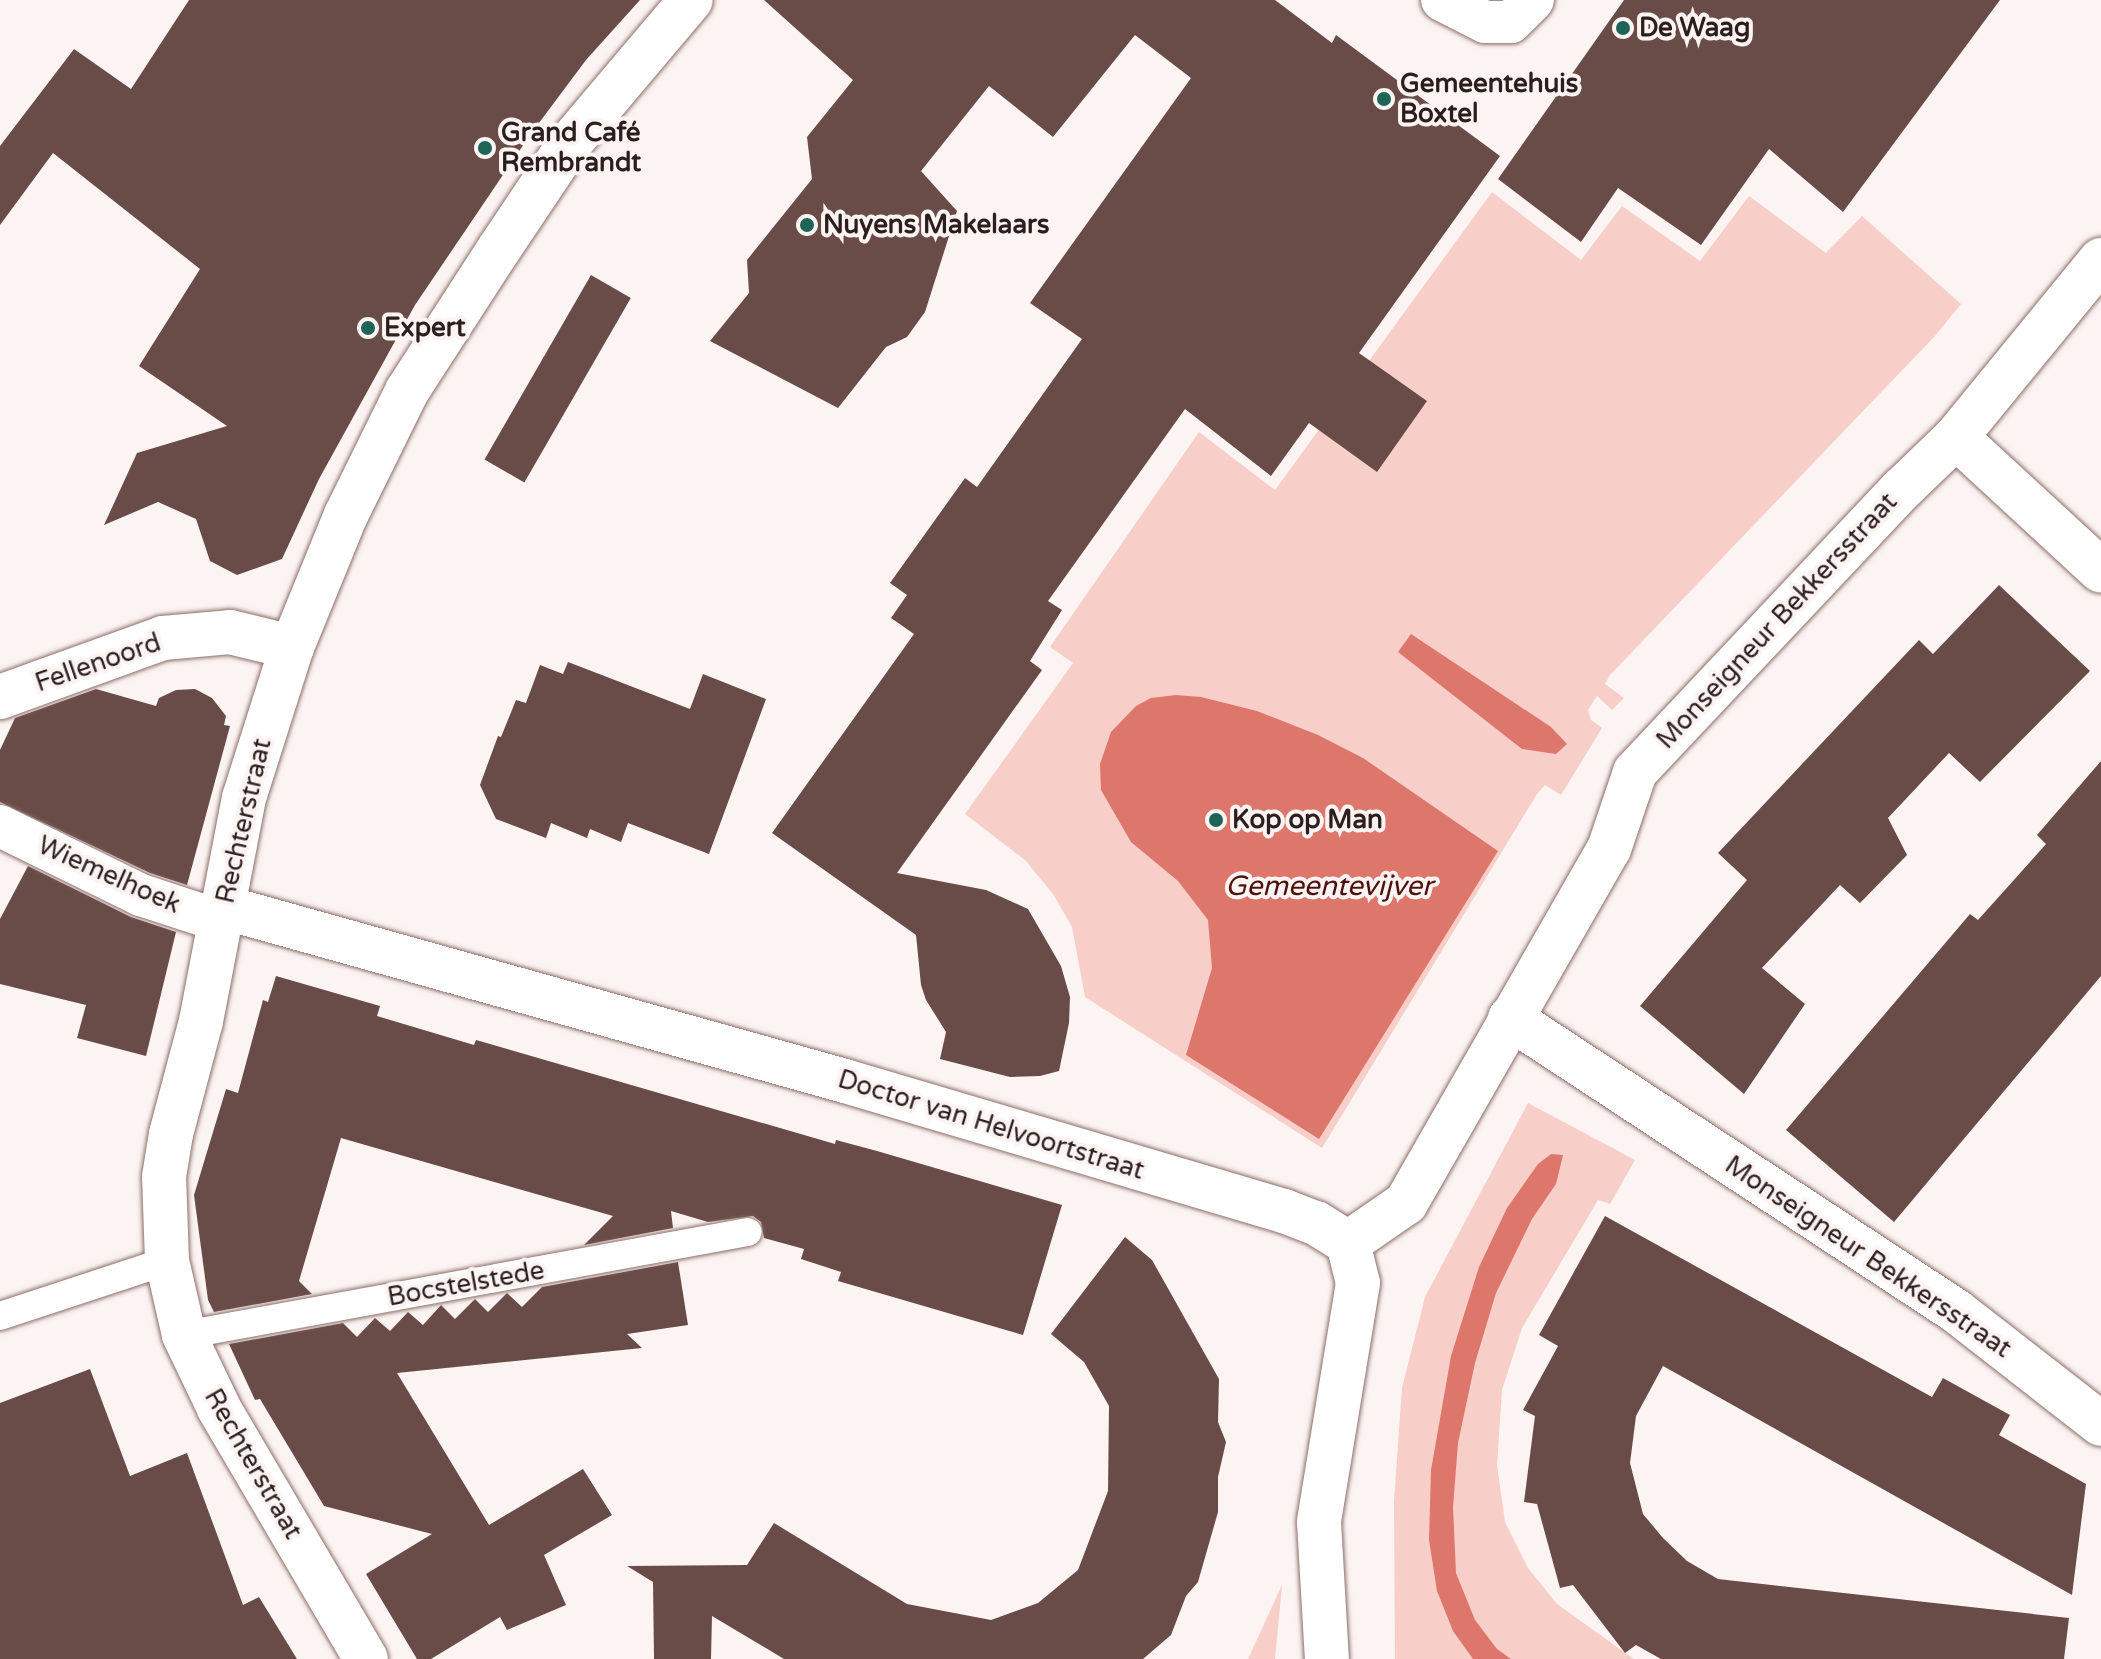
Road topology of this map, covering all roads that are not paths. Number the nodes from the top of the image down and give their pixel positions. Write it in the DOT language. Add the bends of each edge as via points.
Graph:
graph roads {
  1 [pos="691,0"];
  2 [pos="1442,0"];
  3 [pos="1533,0"];
  4 [pos="2101,260"];
  5 [pos="1956,437"];
  6 [pos="2101,571"];
  7 [pos="292,647"];
  8 [pos="0,697"];
  9 [pos="0,826"];
  10 [pos="222,914"];
  11 [pos="1510,1018"];
  12 [pos="748,1232"];
  13 [pos="1348,1243"];
  14 [pos="167,1261"];
  15 [pos="0,1316"];
  16 [pos="184,1335"];
  17 [pos="2101,1424"];
  18 [pos="366,1659"];
  19 [pos="1327,1659"];
  1 -- 7 [label="street, Rechterstraat" via="570,143 407,391 346,515"];
  2 -- 3 [label="street" via="1485,22 1511,22"];
  4 -- 5 [label="street, Monseigneur Bekkersstraat"];
  5 -- 6 [label="street"];
  5 -- 11 [label="street, Monseigneur Bekkersstraat" via="1635,772 1609,849"];
  7 -- 8 [label="street, Fellenoord" via="230,632 163,638"];
  7 -- 10 [label="street, Rechterstraat" via="244,798"];
  9 -- 10 [label="street, Wiemelhoek" via="141,895"];
  10 -- 13 [label="street, Doctor van Helvoortstraat" via="360,945 669,1031 1284,1211"];
  10 -- 14 [label="street, Rechterstraat" via="164,1177"];
  11 -- 13 [label="street, Monseigneur Bekkersstraat" via="1406,1203"];
  11 -- 17 [label="street, Monseigneur Bekkersstraat" via="1956,1311"];
  12 -- 16 [label="lane, Bocstelstede"];
  13 -- 19 [label="street" via="1358,1283 1319,1522"];
  14 -- 15 [label="lane"];
  14 -- 16 [label="street, Rechterstraat"];
  16 -- 18 [label="street, Rechterstraat" via="219,1408"];
}
